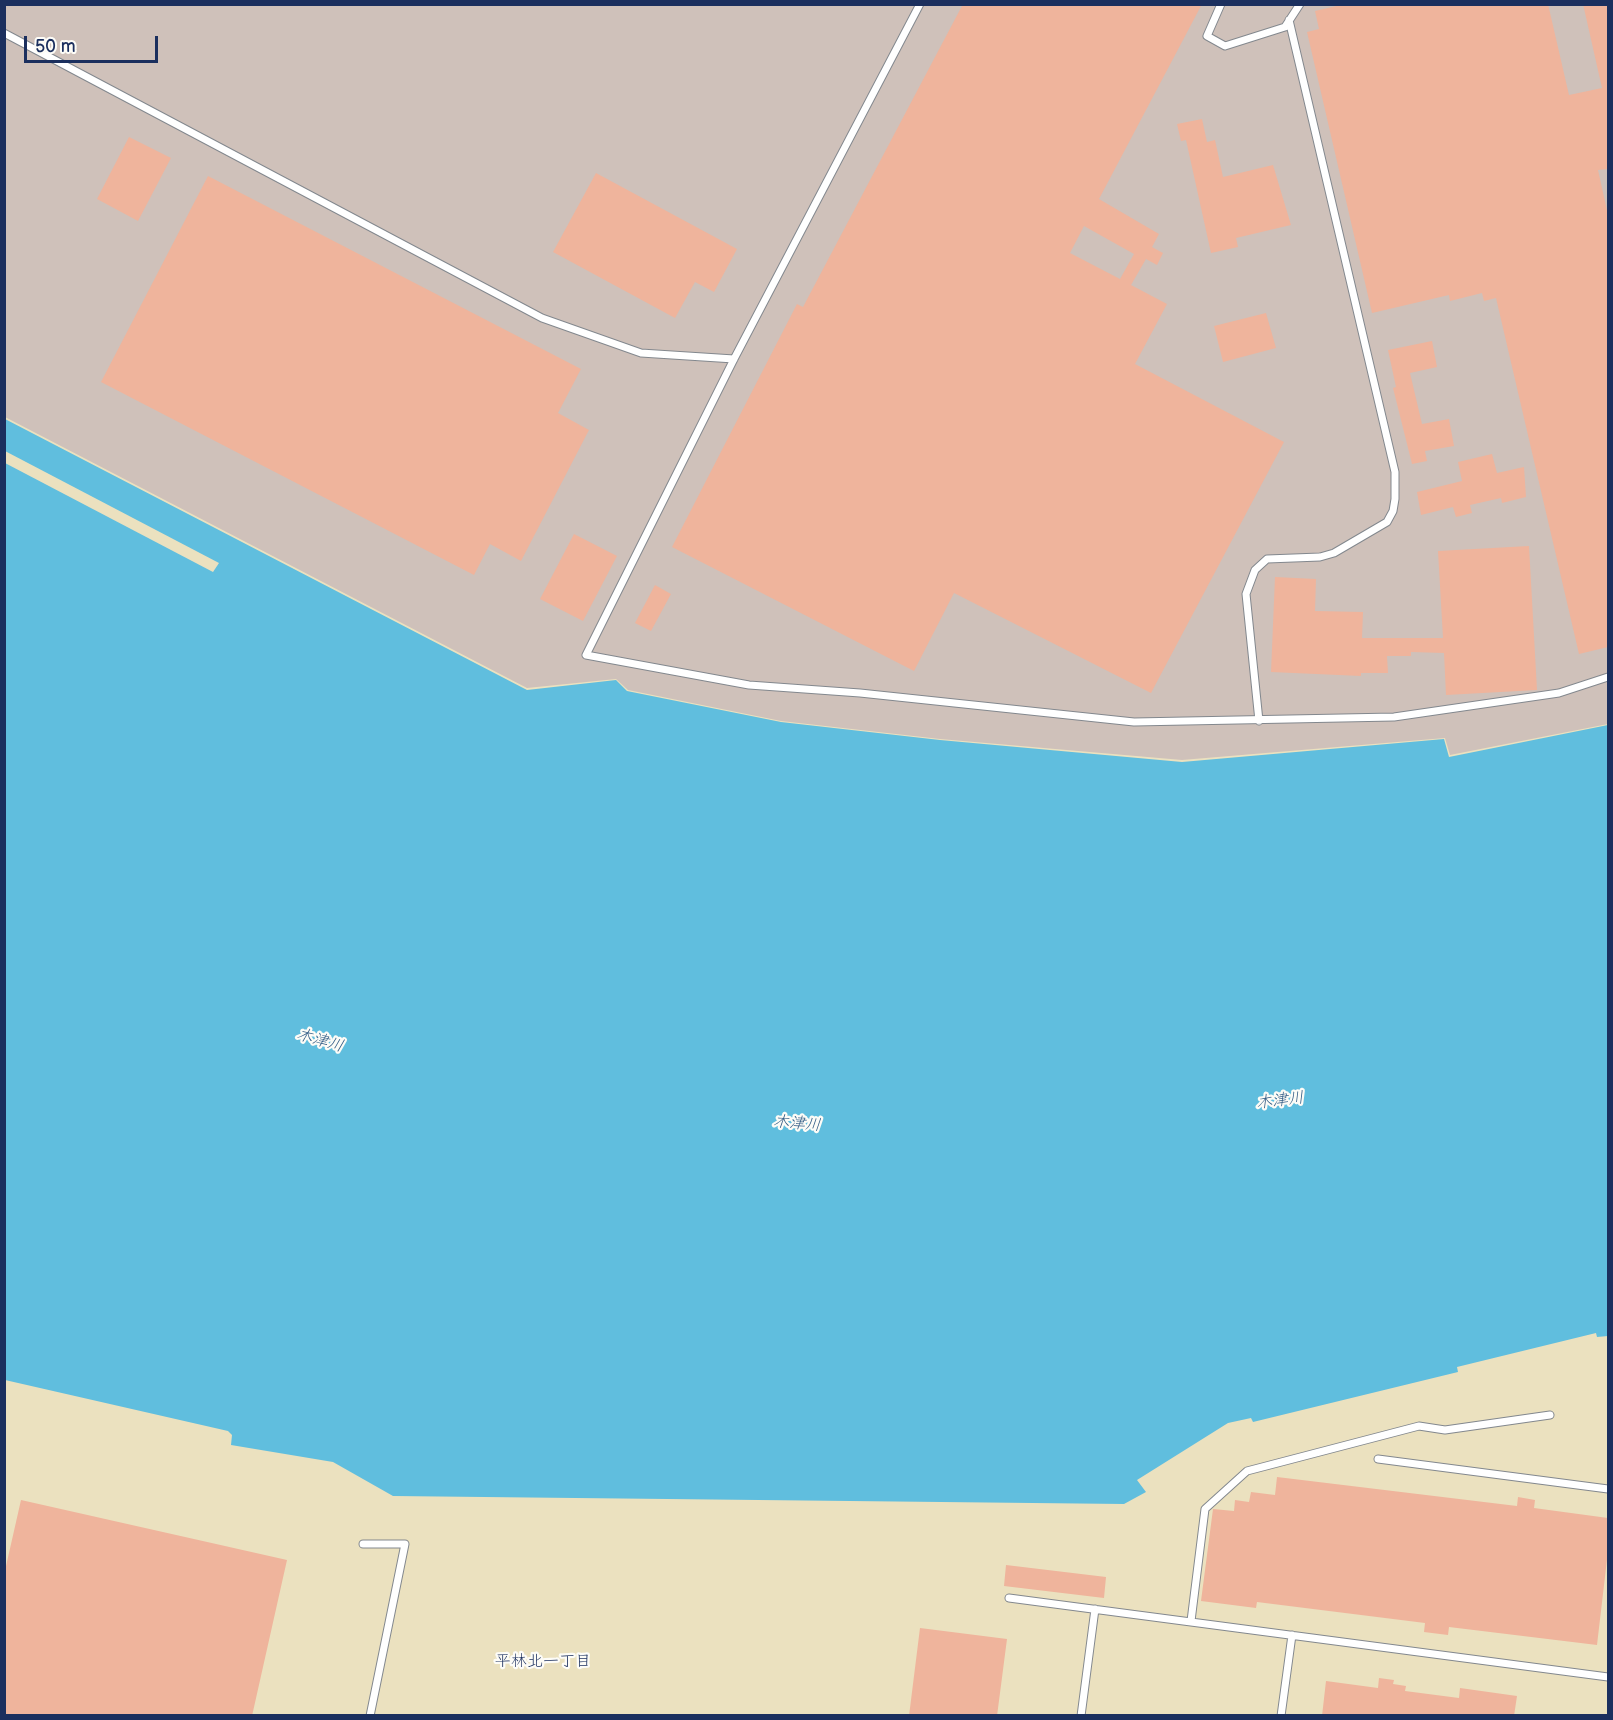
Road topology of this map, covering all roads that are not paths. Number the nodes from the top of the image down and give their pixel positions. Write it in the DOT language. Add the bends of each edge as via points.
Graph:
graph roads {
  1 [pos="920,4"];
  2 [pos="1221,4"];
  3 [pos="1300,4"];
  4 [pos="1289,20"];
  5 [pos="4,33"];
  6 [pos="734,360"];
  7 [pos="1608,677"];
  8 [pos="1259,722"];
  9 [pos="1550,1415"];
  10 [pos="1378,1459"];
  11 [pos="1608,1489"];
  12 [pos="363,1545"];
  13 [pos="1009,1598"];
  14 [pos="1095,1609"];
  15 [pos="1191,1621"];
  16 [pos="1292,1635"];
  17 [pos="1608,1677"];
  18 [pos="369,1716"];
  19 [pos="1081,1716"];
  20 [pos="1281,1716"];
  1 -- 6 [label="lane"];
  2 -- 4 [label="lane" via="1207,36 1225,46 1285,27"];
  3 -- 4 [label="lane"];
  4 -- 8 [label="lane" via="1395,472 1395,499 1387,522 1334,553 1267,559 1255,570 1246,594"];
  5 -- 6 [label="lane" via="542,318 641,353"];
  6 -- 8 [label="lane" via="586,655 749,685 1134,722"];
  7 -- 8 [label="lane" via="1559,693 1394,717"];
  9 -- 15 [label="lane" via="1445,1430 1419,1426 1247,1471 1205,1509"];
  10 -- 11 [label="lane"];
  12 -- 18 [label="lane" via="405,1545"];
  13 -- 14 [label="lane"];
  14 -- 15 [label="lane"];
  14 -- 19 [label="lane"];
  15 -- 16 [label="lane"];
  16 -- 17 [label="lane"];
  16 -- 20 [label="lane"];
}
